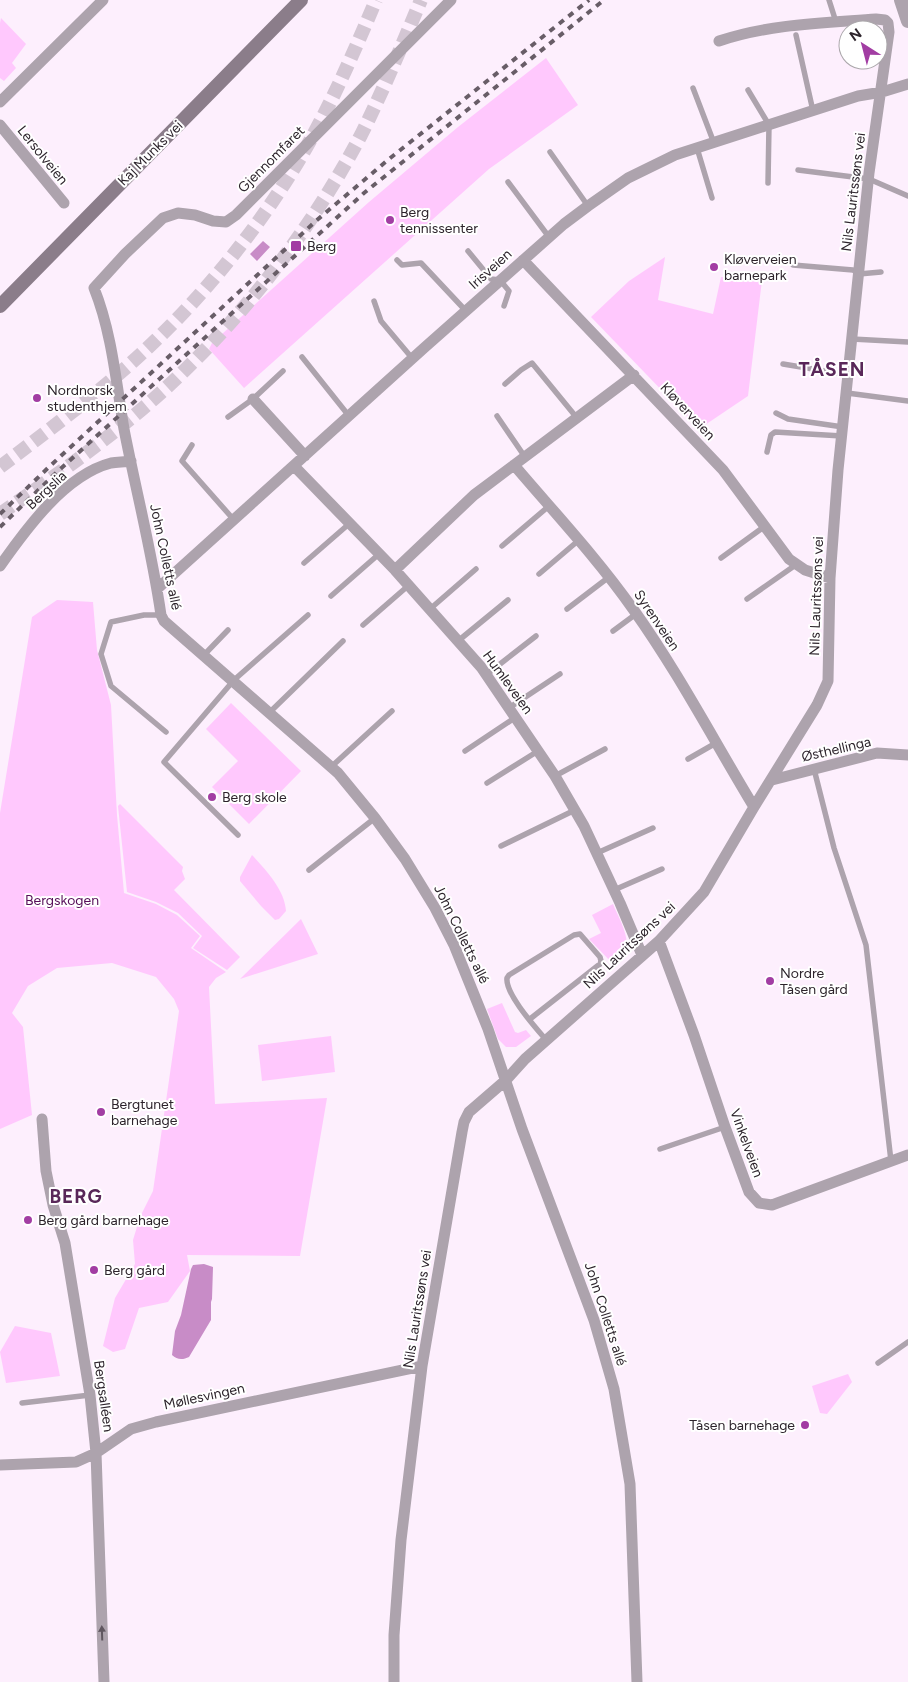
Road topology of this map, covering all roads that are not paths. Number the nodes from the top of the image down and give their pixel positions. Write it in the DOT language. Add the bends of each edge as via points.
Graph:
graph roads {
  1 [pos="103,0"];
  2 [pos="301,0"];
  3 [pos="451,0"];
  4 [pos="829,0"];
  5 [pos="901,0"];
  6 [pos="908,21"];
  7 [pos="836,22"];
  8 [pos="796,35"];
  9 [pos="719,40"];
  10 [pos="908,84"];
  11 [pos="693,88"];
  12 [pos="748,90"];
  13 [pos="882,92"];
  14 [pos="0,102"];
  15 [pos="814,111"];
  16 [pos="0,124"];
  17 [pos="769,125"];
  18 [pos="714,143"];
  19 [pos="697,148"];
  20 [pos="550,152"];
  21 [pos="798,170"];
  22 [pos="869,179"];
  23 [pos="508,182"];
  24 [pos="768,183"];
  25 [pos="908,196"];
  26 [pos="712,198"];
  27 [pos="64,203"];
  28 [pos="588,206"];
  29 [pos="549,237"];
  30 [pos="468,251"];
  31 [pos="397,260"];
  32 [pos="523,260"];
  33 [pos="793,265"];
  34 [pos="881,272"];
  35 [pos="859,274"];
  36 [pos="500,280"];
  37 [pos="94,288"];
  38 [pos="374,301"];
  39 [pos="0,306"];
  40 [pos="504,306"];
  41 [pos="466,310"];
  42 [pos="852,339"];
  43 [pos="908,342"];
  44 [pos="302,357"];
  45 [pos="412,358"];
  46 [pos="784,364"];
  47 [pos="284,371"];
  48 [pos="634,375"];
  49 [pos="849,375"];
  50 [pos="505,384"];
  51 [pos="847,393"];
  52 [pos="253,399"];
  53 [pos="908,400"];
  54 [pos="776,413"];
  55 [pos="349,416"];
  56 [pos="497,416"];
  57 [pos="228,417"];
  58 [pos="577,418"];
  59 [pos="843,432"];
  60 [pos="192,445"];
  61 [pos="767,452"];
  62 [pos="306,456"];
  63 [pos="525,457"];
  64 [pos="131,461"];
  65 [pos="514,465"];
  66 [pos="294,466"];
  67 [pos="549,506"];
  68 [pos="234,520"];
  69 [pos="350,523"];
  70 [pos="765,526"];
  71 [pos="579,540"];
  72 [pos="502,546"];
  73 [pos="379,554"];
  74 [pos="721,558"];
  75 [pos="304,563"];
  76 [pos="797,564"];
  77 [pos="0,566"];
  78 [pos="476,569"];
  79 [pos="395,570"];
  80 [pos="539,574"];
  81 [pos="609,577"];
  82 [pos="830,578"];
  83 [pos="409,586"];
  84 [pos="157,589"];
  85 [pos="331,596"];
  86 [pos="747,599"];
  87 [pos="508,600"];
  88 [pos="430,609"];
  89 [pos="567,609"];
  90 [pos="636,614"];
  91 [pos="161,615"];
  92 [pos="308,615"];
  93 [pos="363,625"];
  94 [pos="228,630"];
  95 [pos="613,631"];
  96 [pos="536,636"];
  97 [pos="343,641"];
  98 [pos="458,641"];
  99 [pos="203,656"];
  100 [pos="560,674"];
  101 [pos="486,675"];
  102 [pos="234,680"];
  103 [pos="392,711"];
  104 [pos="270,712"];
  105 [pos="513,713"];
  106 [pos="166,732"];
  107 [pos="716,744"];
  108 [pos="605,748"];
  109 [pos="466,751"];
  110 [pos="538,751"];
  111 [pos="908,755"];
  112 [pos="688,759"];
  113 [pos="331,767"];
  114 [pos="814,769"];
  115 [pos="555,776"];
  116 [pos="772,780"];
  117 [pos="487,784"];
  118 [pos="754,807"];
  119 [pos="574,810"];
  120 [pos="375,818"];
  121 [pos="653,828"];
  122 [pos="238,835"];
  123 [pos="501,846"];
  124 [pos="597,853"];
  125 [pos="662,869"];
  126 [pos="309,870"];
  127 [pos="614,890"];
  128 [pos="659,941"];
  129 [pos="642,955"];
  130 [pos="530,1019"];
  131 [pos="547,1041"];
  132 [pos="506,1080"];
  133 [pos="42,1119"];
  134 [pos="724,1127"];
  135 [pos="660,1149"];
  136 [pos="908,1155"];
  137 [pos="891,1161"];
  138 [pos="908,1342"];
  139 [pos="878,1363"];
  140 [pos="422,1366"];
  141 [pos="90,1395"];
  142 [pos="22,1403"];
  143 [pos="96,1453"];
  144 [pos="0,1466"];
  145 [pos="104,1682"];
  146 [pos="394,1682"];
  147 [pos="637,1682"];
  1 -- 14 [label="street"];
  2 -- 39 [label="main road, Kaj Munks vei"];
  3 -- 37 [label="street, Gjennomfaret" via="236,215 226,222 178,213 163,218"];
  4 -- 7 [label="lane"];
  5 -- 6 [label="street"];
  7 -- 9 [label="street" via="780,26"];
  7 -- 13 [label="street, Nils Lauritssøns vei" via="876,18 888,23"];
  8 -- 15 [label="lane"];
  10 -- 13 [label="street, Irisveien"];
  11 -- 18 [label="lane"];
  12 -- 17 [label="lane"];
  13 -- 15 [label="street, Irisveien" via="858,96"];
  13 -- 22 [label="street, Nils Lauritssøns vei"];
  15 -- 17 [label="street, Irisveien"];
  16 -- 27 [label="street, Lersolveien"];
  17 -- 18 [label="street, Irisveien"];
  17 -- 24 [label="lane"];
  18 -- 19 [label="street, Irisveien"];
  19 -- 26 [label="lane"];
  19 -- 28 [label="street, Irisveien" via="628,178"];
  20 -- 28 [label="lane"];
  21 -- 22 [label="lane"];
  22 -- 25 [label="lane"];
  22 -- 35 [label="street, Nils Lauritssøns vei"];
  23 -- 29 [label="lane"];
  28 -- 29 [label="street, Irisveien"];
  29 -- 32 [label="street, Irisveien"];
  30 -- 36 [label="lane" via="492,279"];
  31 -- 41 [label="lane" via="402,265 422,263"];
  32 -- 36 [label="street, Irisveien"];
  32 -- 48 [label="street, Kløverveien"];
  33 -- 35 [label="lane" via="853,270"];
  34 -- 35 [label="lane"];
  35 -- 42 [label="street, Nils Lauritssøns vei"];
  36 -- 40 [label="lane" via="509,291"];
  36 -- 41 [label="street, Irisveien"];
  37 -- 64 [label="street, John Colletts allé" via="103,310"];
  38 -- 45 [label="lane" via="381,321"];
  41 -- 45 [label="street, Irisveien"];
  42 -- 43 [label="lane"];
  42 -- 49 [label="street, Nils Lauritssøns vei"];
  44 -- 55 [label="lane"];
  45 -- 55 [label="street, Irisveien"];
  46 -- 49 [label="lane"];
  47 -- 52 [label="lane"];
  48 -- 58 [label="street"];
  48 -- 70 [label="street, Kløverveien" via="723,470"];
  49 -- 51 [label="street, Nils Lauritssøns vei"];
  50 -- 58 [label="lane" via="532,363"];
  51 -- 53 [label="lane"];
  51 -- 59 [label="street, Nils Lauritssøns vei"];
  52 -- 57 [label="lane"];
  52 -- 62 [label="street"];
  54 -- 59 [label="lane"];
  55 -- 62 [label="street, Irisveien"];
  56 -- 63 [label="lane"];
  58 -- 63 [label="street"];
  59 -- 61 [label="lane" via="775,432"];
  59 -- 82 [label="street, Nils Lauritssøns vei"];
  60 -- 68 [label="lane" via="182,462"];
  62 -- 66 [label="street, Irisveien"];
  63 -- 65 [label="street"];
  64 -- 77 [label="street, Bergslia" via="112,463 69,486 46,507"];
  64 -- 84 [label="street, John Colletts allé"];
  65 -- 67 [label="street, Syrenveien"];
  65 -- 79 [label="street" via="474,495"];
  66 -- 68 [label="street, Irisveien"];
  66 -- 69 [label="street, Humleveien"];
  67 -- 71 [label="street, Syrenveien"];
  67 -- 72 [label="lane"];
  68 -- 84 [label="street, Irisveien"];
  69 -- 73 [label="street, Humleveien"];
  69 -- 75 [label="lane"];
  70 -- 74 [label="lane"];
  70 -- 76 [label="street, Kløverveien" via="789,559"];
  71 -- 80 [label="lane"];
  71 -- 81 [label="street, Syrenveien"];
  73 -- 79 [label="street, Humleveien"];
  73 -- 85 [label="lane"];
  76 -- 82 [label="street, Kløverveien"];
  76 -- 86 [label="lane"];
  78 -- 88 [label="lane"];
  79 -- 83 [label="street, Humleveien"];
  81 -- 89 [label="lane"];
  81 -- 90 [label="street, Syrenveien"];
  82 -- 116 [label="street, Nils Lauritssøns vei" via="828,681"];
  83 -- 88 [label="street, Humleveien"];
  83 -- 93 [label="lane"];
  84 -- 91 [label="street, John Colletts allé"];
  87 -- 98 [label="lane"];
  88 -- 98 [label="street, Humleveien"];
  90 -- 95 [label="lane"];
  90 -- 107 [label="street, Syrenveien"];
  91 -- 99 [label="street, John Colletts allé"];
  91 -- 106 [label="lane" via="111,622 101,654 111,686"];
  92 -- 102 [label="lane"];
  94 -- 99 [label="lane"];
  96 -- 101 [label="lane"];
  97 -- 104 [label="lane"];
  98 -- 101 [label="street, Humleveien"];
  99 -- 102 [label="street, John Colletts allé"];
  100 -- 105 [label="lane"];
  101 -- 105 [label="street, Humleveien"];
  102 -- 104 [label="street, John Colletts allé"];
  102 -- 122 [label="lane" via="164,762"];
  103 -- 113 [label="lane"];
  104 -- 113 [label="street, John Colletts allé"];
  105 -- 109 [label="lane"];
  105 -- 110 [label="street, Humleveien"];
  107 -- 112 [label="lane"];
  107 -- 118 [label="street, Syrenveien"];
  108 -- 115 [label="lane"];
  110 -- 115 [label="street, Humleveien"];
  110 -- 117 [label="lane"];
  111 -- 114 [label="street, Østhellinga" via="877,753"];
  113 -- 120 [label="street, John Colletts allé"];
  114 -- 116 [label="street, Østhellinga"];
  114 -- 137 [label="lane" via="834,848 866,945"];
  115 -- 119 [label="street, Humleveien"];
  116 -- 118 [label="street, Nils Lauritssøns vei"];
  118 -- 128 [label="street, Nils Lauritssøns vei" via="704,892"];
  119 -- 123 [label="lane"];
  119 -- 124 [label="street, Humleveien"];
  120 -- 126 [label="lane"];
  120 -- 132 [label="street, John Colletts allé" via="406,859 435,908 463,966"];
  121 -- 124 [label="lane"];
  124 -- 127 [label="street, Humleveien"];
  125 -- 127 [label="lane"];
  127 -- 129 [label="street, Humleveien"];
  128 -- 129 [label="street, Nils Lauritssøns vei"];
  128 -- 134 [label="street, Vinkelveien"];
  129 -- 131 [label="street, Nils Lauritssøns vei"];
  130 -- 130 [label="lane" via="514,998 507,978 580,934 601,959 600,964"];
  130 -- 131 [label="lane"];
  131 -- 132 [label="street, Nils Lauritssøns vei"];
  132 -- 140 [label="street, Nils Lauritssøns vei" via="474,1107 464,1122"];
  132 -- 147 [label="street, John Colletts allé" via="594,1320 614,1389 630,1484"];
  133 -- 141 [label="street, Bergsalléen" via="46,1172 65,1243"];
  134 -- 135 [label="lane"];
  134 -- 137 [label="street, Vinkelveien" via="749,1192 759,1203 772,1205"];
  136 -- 137 [label="street, Vinkelveien"];
  138 -- 139 [label="lane"];
  140 -- 143 [label="street, Møllesvingen" via="156,1422 131,1429"];
  140 -- 146 [label="street, Nils Lauritssøns vei" via="401,1540"];
  141 -- 142 [label="lane"];
  141 -- 143 [label="street, Bergsalléen"];
  143 -- 144 [label="street, Møllesvingen" via="76,1462"];
  145 -- 143 [label="street, Bergsalléen, one-way"];
}
